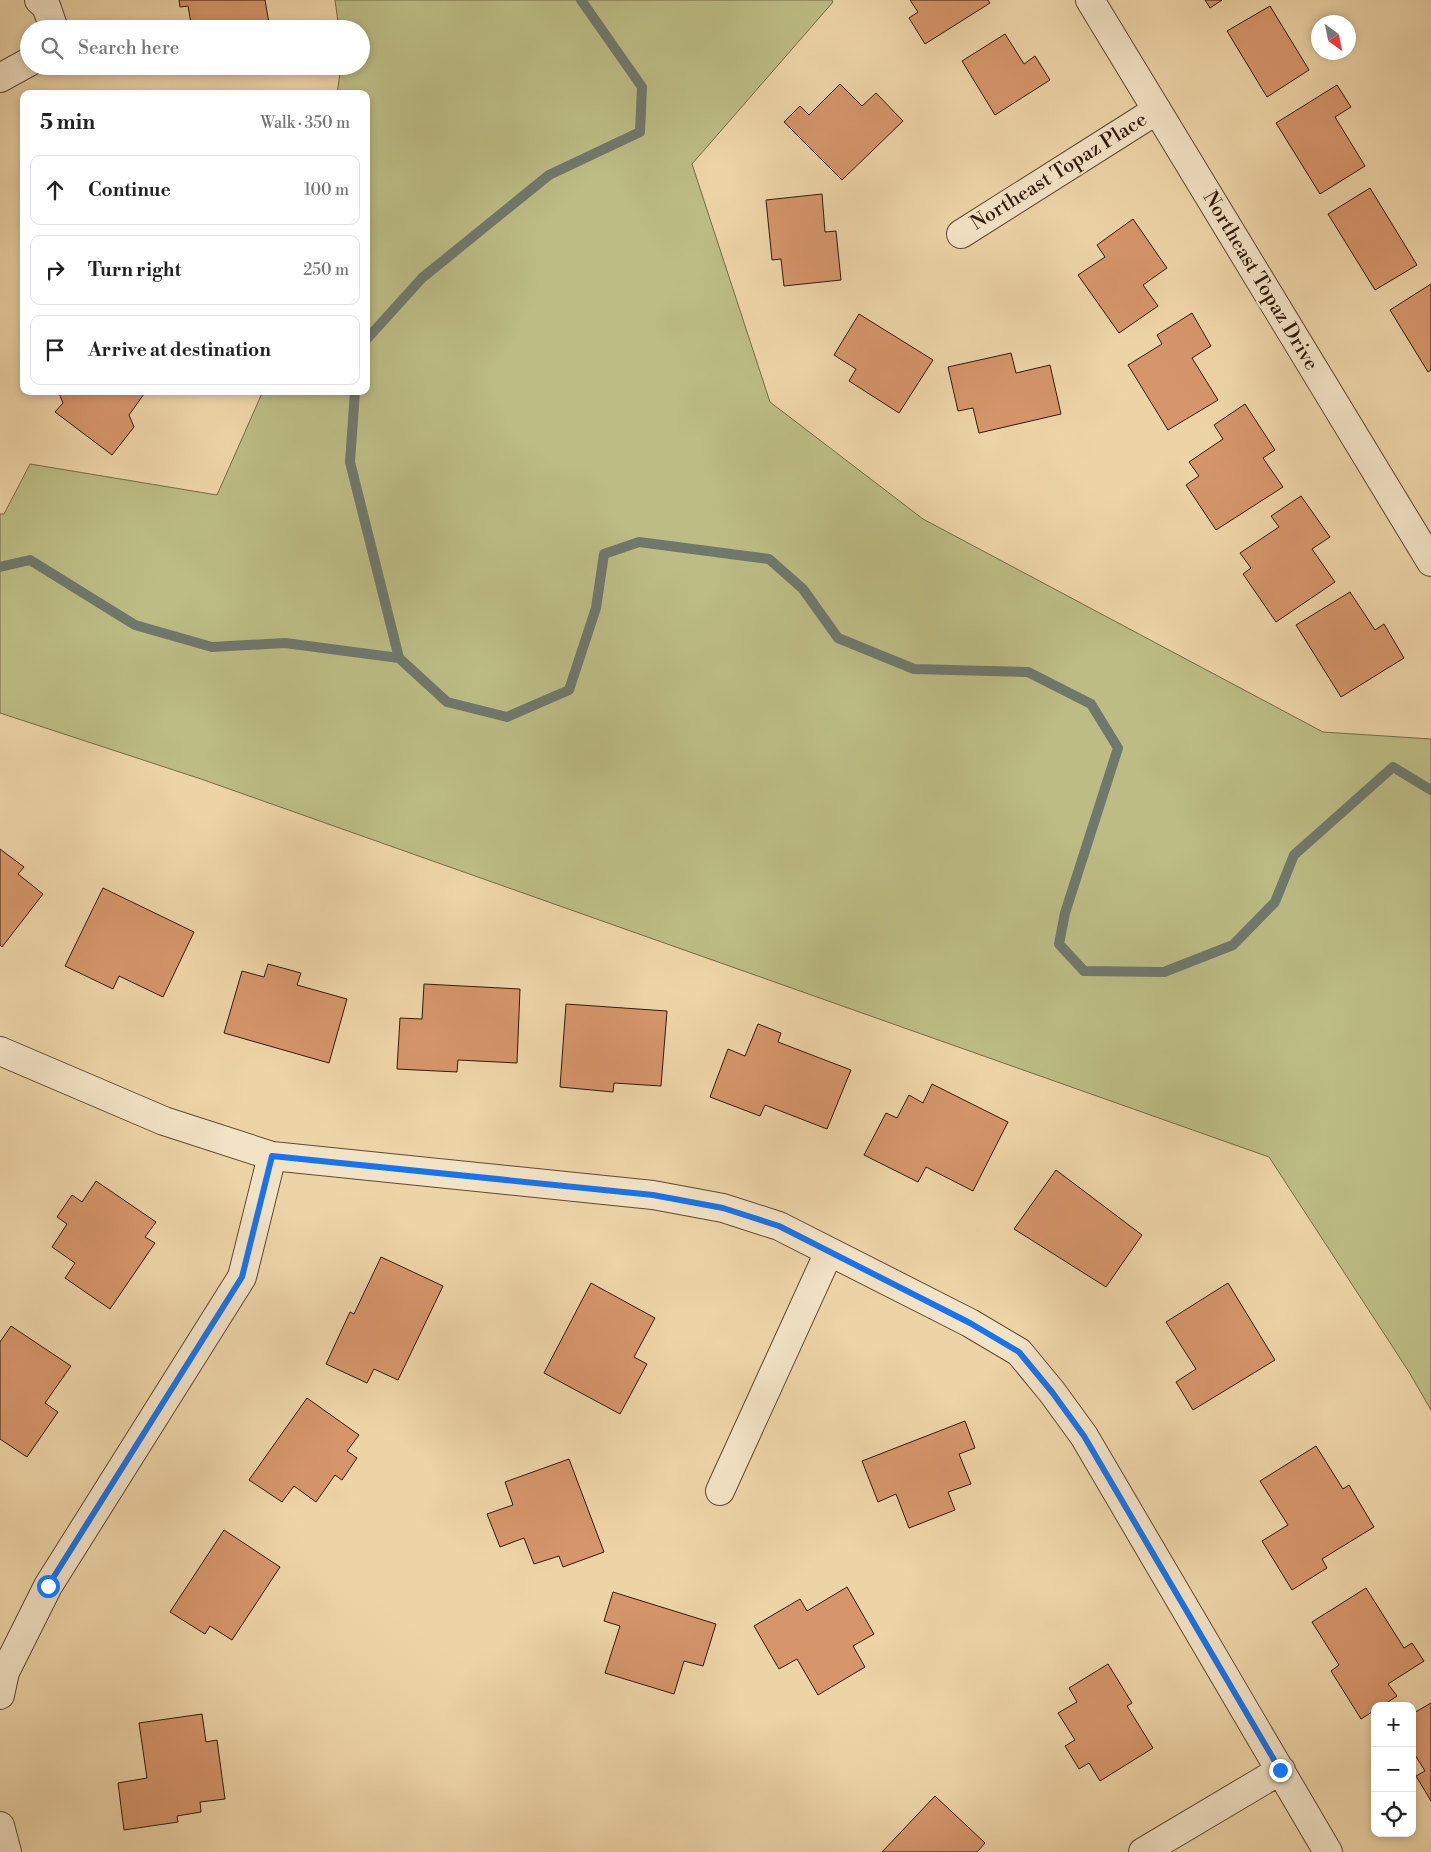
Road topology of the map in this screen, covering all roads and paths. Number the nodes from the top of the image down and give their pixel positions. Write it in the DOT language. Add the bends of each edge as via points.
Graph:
graph roads {
  1 [pos="39,0"];
  2 [pos="1090,0"];
  3 [pos="51,20"];
  4 [pos="20,67"];
  5 [pos="0,78"];
  6 [pos="1157,110"];
  7 [pos="961,234"];
  8 [pos="1431,562"];
  9 [pos="0,1052"];
  10 [pos="272,1156"];
  11 [pos="829,1252"];
  12 [pos="720,1491"];
  13 [pos="0,1695"];
  14 [pos="1280,1770"];
  15 [pos="0,1826"];
  16 [pos="7,1852"];
  17 [pos="1143,1852"];
  18 [pos="1328,1852"];
  1 -- 3 [label="street" via="46,6"];
  2 -- 6 [label="street, Northeast Topaz Drive"];
  4 -- 5 [label="street"];
  6 -- 7 [label="street, Northeast Topaz Place"];
  6 -- 8 [label="street, Northeast Topaz Drive"];
  9 -- 10 [label="street" via="164,1121"];
  10 -- 11 [label="street" via="653,1195 732,1211 779,1226"];
  10 -- 13 [label="street" via="242,1277 48,1586 5,1672"];
  11 -- 12 [label="street"];
  11 -- 14 [label="street" via="970,1323 1019,1352 1084,1436"];
  14 -- 17 [label="street"];
  14 -- 18 [label="street"];
  15 -- 16 [label="street"];
}
